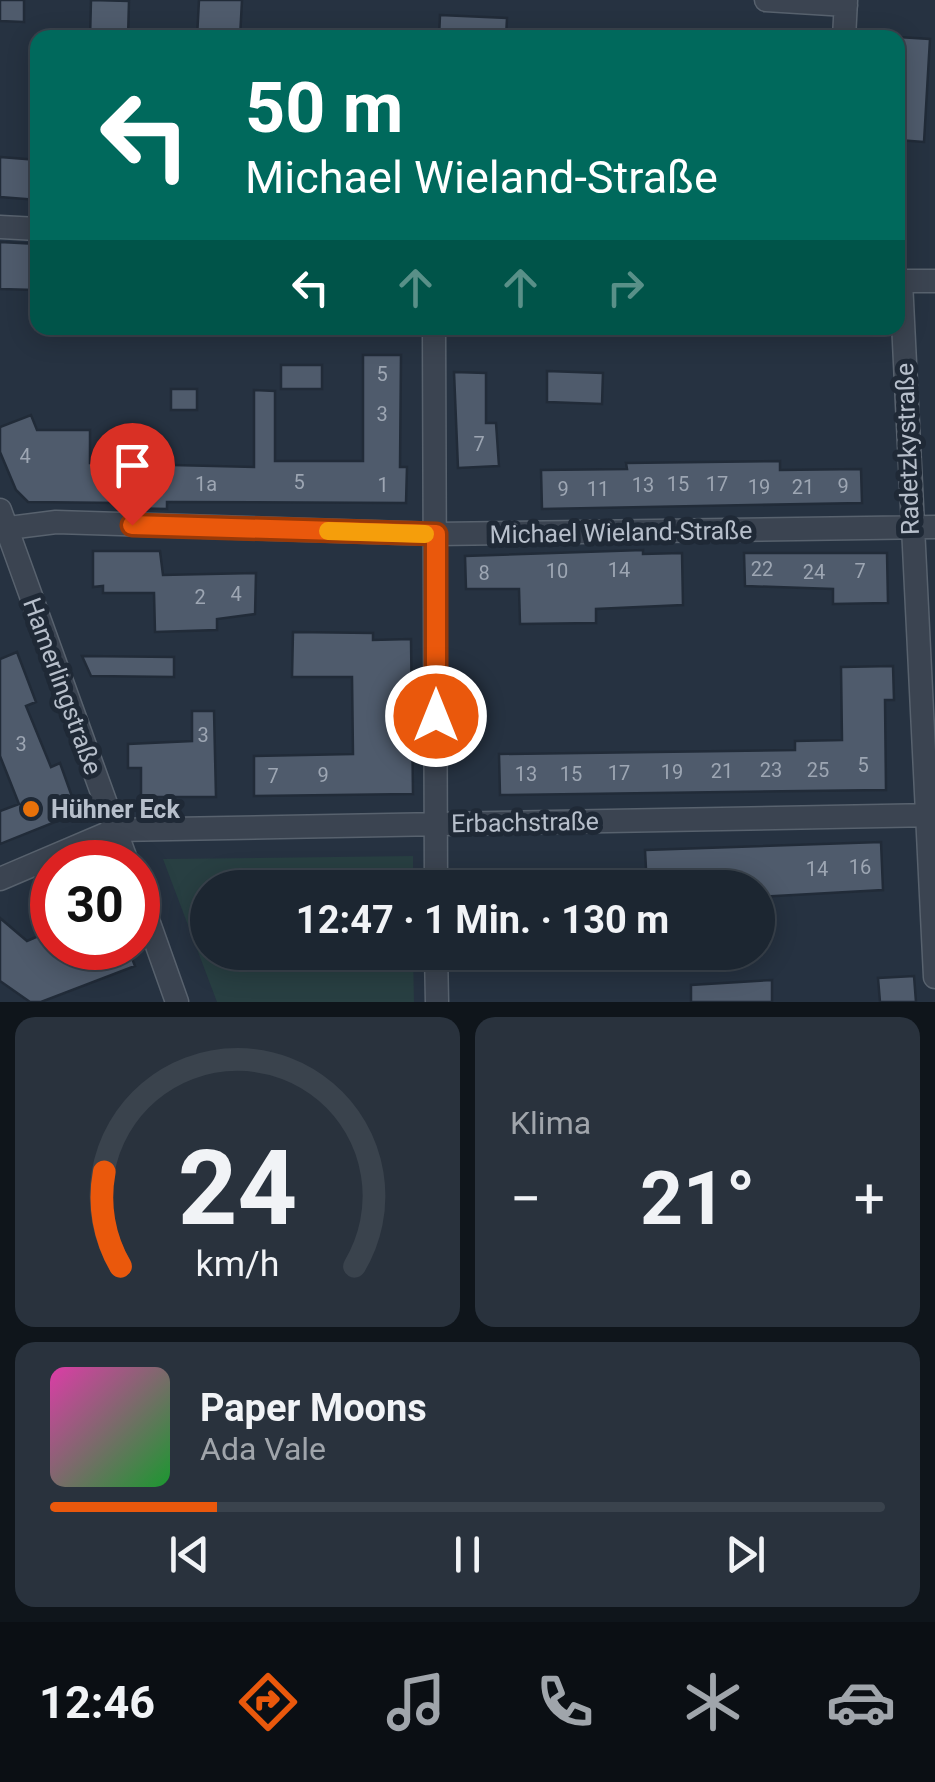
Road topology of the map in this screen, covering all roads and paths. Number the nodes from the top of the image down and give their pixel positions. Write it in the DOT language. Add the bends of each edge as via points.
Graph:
graph roads {
  1 [pos="766,0"];
  2 [pos="846,3"];
  3 [pos="844,30"];
  4 [pos="0,227"];
  5 [pos="30,229"];
  6 [pos="905,281"];
  7 [pos="935,281"];
  8 [pos="434,335"];
  9 [pos="901,335"];
  10 [pos="2,522"];
  11 [pos="910,527"];
  12 [pos="935,527"];
  13 [pos="436,534"];
  14 [pos="930,815"];
  15 [pos="436,824"];
  16 [pos="115,830"];
  17 [pos="118,840"];
  18 [pos="436,870"];
  19 [pos="0,879"];
  20 [pos="160,952"];
  21 [pos="436,970"];
  22 [pos="935,976"];
  23 [pos="178,1002"];
  24 [pos="437,1002"];
  1 -- 2 [label="street"];
  2 -- 3 [label="street"];
  4 -- 5 [label="street"];
  6 -- 7 [label="street"];
  8 -- 13 [label="street"];
  9 -- 11 [label="street, Radetzkystraße"];
  10 -- 13 [label="street, Michael Wieland-Straße"];
  10 -- 16 [label="street, Hamerlingstraße"];
  11 -- 12 [label="street, Michael Wieland-Straße"];
  11 -- 13 [label="street, Michael Wieland-Straße"];
  11 -- 14 [label="street, Radetzkystraße"];
  13 -- 15 [label="street"];
  14 -- 15 [label="street, Erbachstraße"];
  14 -- 22 [label="street, Radetzkystraße"];
  15 -- 16 [label="street, Erbachstraße"];
  15 -- 18 [label="street"];
  16 -- 17 [label="street, Hamerlingstraße"];
  16 -- 19 [label="street"];
  20 -- 23 [label="street"];
  21 -- 24 [label="street"];
}
